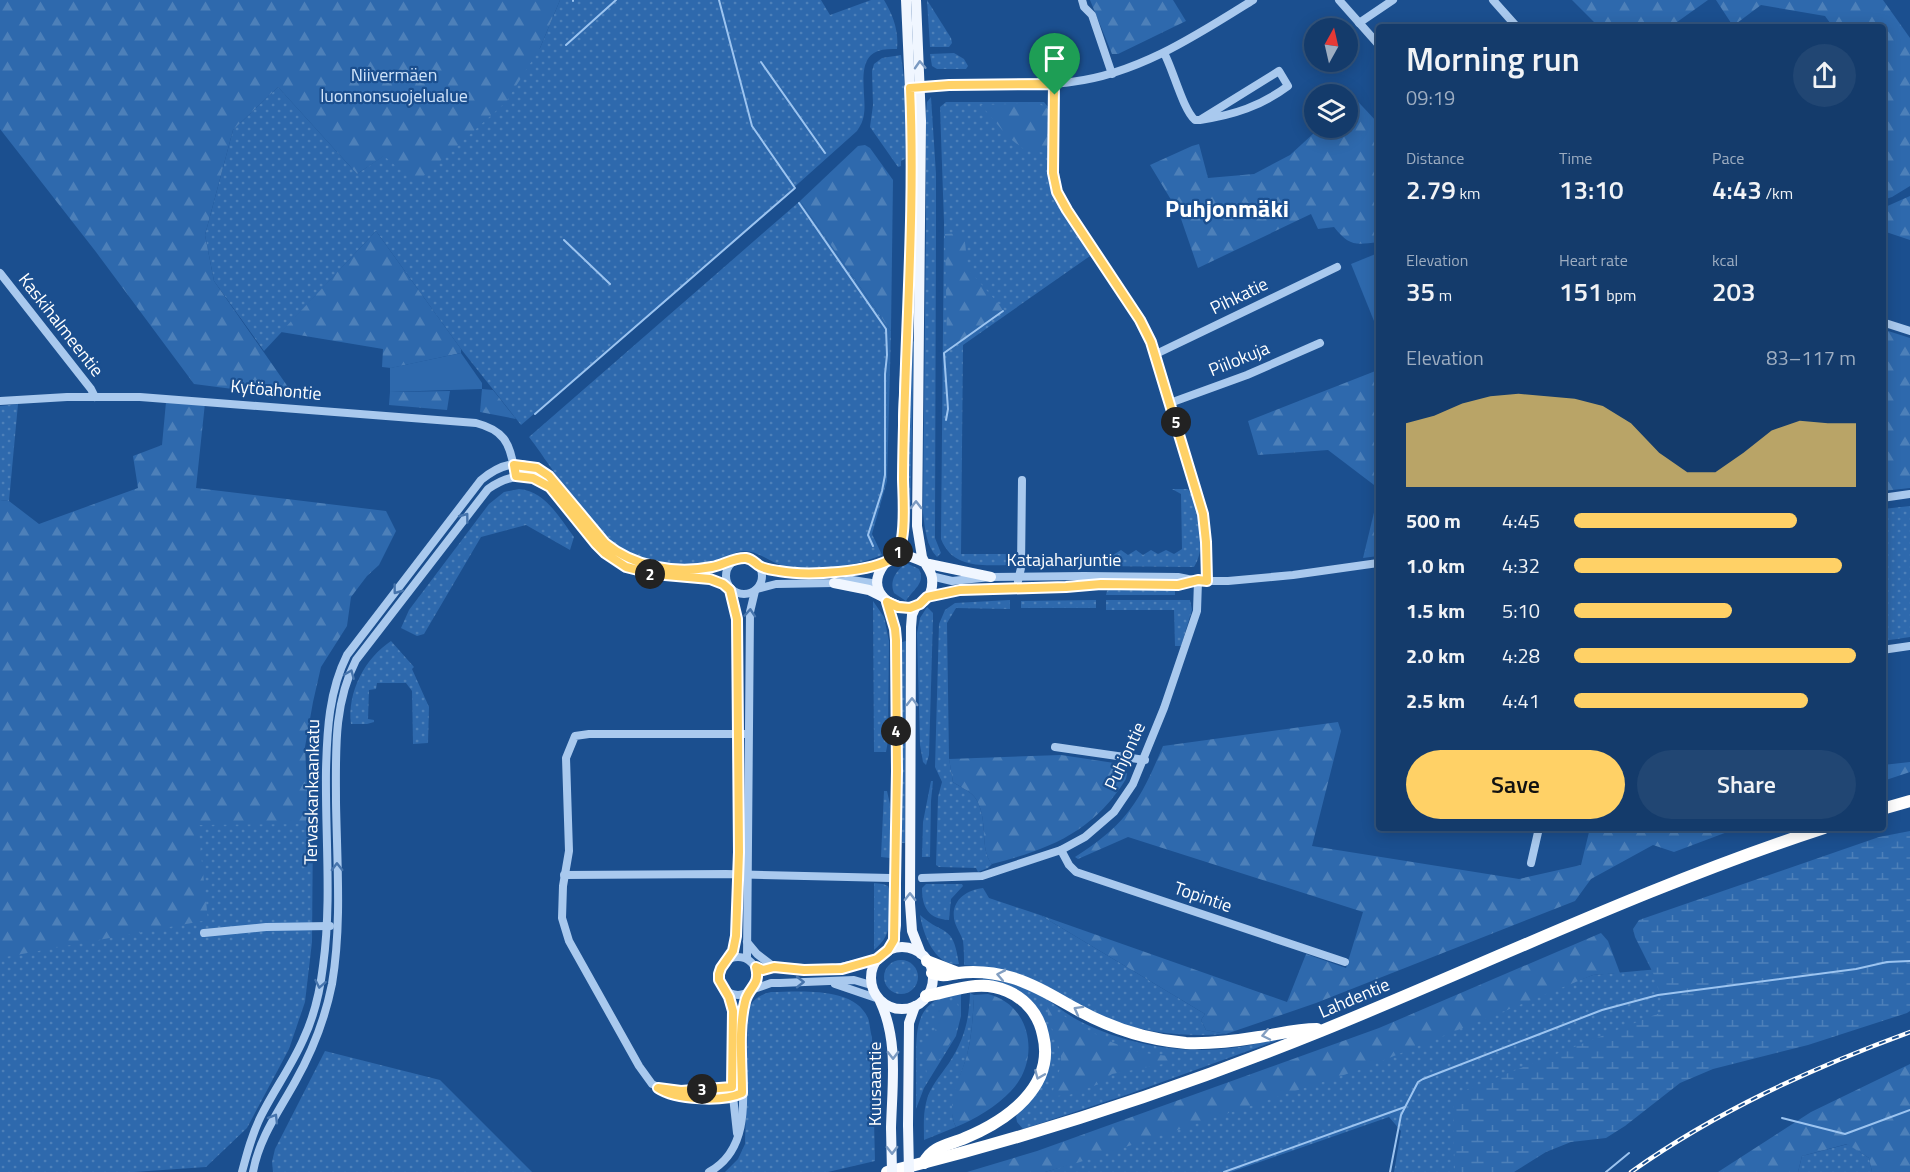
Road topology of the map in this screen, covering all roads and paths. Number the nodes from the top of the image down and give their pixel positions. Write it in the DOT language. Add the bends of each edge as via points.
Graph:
graph roads {
  1 [pos="906,0"];
  2 [pos="916,0"];
  3 [pos="1082,0"];
  4 [pos="1252,0"];
  5 [pos="1339,0"];
  6 [pos="1393,0"];
  7 [pos="1493,0"];
  8 [pos="1359,23"];
  9 [pos="1514,24"];
  10 [pos="1376,42"];
  11 [pos="1164,52"];
  12 [pos="1112,74"];
  13 [pos="1054,84"];
  14 [pos="915,88"];
  15 [pos="1200,120"];
  16 [pos="1337,267"];
  17 [pos="0,273"];
  18 [pos="1886,323"];
  19 [pos="1910,331"];
  20 [pos="1320,343"];
  21 [pos="1156,354"];
  22 [pos="95,397"];
  23 [pos="0,401"];
  24 [pos="1170,403"];
  25 [pos="514,465"];
  26 [pos="516,476"];
  27 [pos="1022,480"];
  28 [pos="1910,494"];
  29 [pos="1886,497"];
  30 [pos="891,559"];
  31 [pos="735,560"];
  32 [pos="924,562"];
  33 [pos="1376,564"];
  34 [pos="758,565"];
  35 [pos="932,576"];
  36 [pos="1019,576"];
  37 [pos="991,577"];
  38 [pos="1203,581"];
  39 [pos="834,583"];
  40 [pos="878,584"];
  41 [pos="1016,587"];
  42 [pos="729,588"];
  43 [pos="756,590"];
  44 [pos="927,597"];
  45 [pos="885,599"];
  46 [pos="916,606"];
  47 [pos="1910,646"];
  48 [pos="1886,649"];
  49 [pos="738,734"];
  50 [pos="747,734"];
  51 [pos="1055,747"];
  52 [pos="1145,760"];
  53 [pos="1910,801"];
  54 [pos="1886,808"];
  55 [pos="1538,831"];
  56 [pos="1816,831"];
  57 [pos="1061,850"];
  58 [pos="1531,863"];
  59 [pos="564,874"];
  60 [pos="738,874"];
  61 [pos="747,875"];
  62 [pos="890,878"];
  63 [pos="922,878"];
  64 [pos="332,926"];
  65 [pos="204,933"];
  66 [pos="747,942"];
  67 [pos="888,950"];
  68 [pos="924,957"];
  69 [pos="747,958"];
  70 [pos="729,959"];
  71 [pos="877,959"];
  72 [pos="1345,962"];
  73 [pos="756,967"];
  74 [pos="774,967"];
  75 [pos="932,973"];
  76 [pos="958,973"];
  77 [pos="829,982"];
  78 [pos="871,985"];
  79 [pos="725,990"];
  80 [pos="749,991"];
  81 [pos="926,996"];
  82 [pos="879,999"];
  83 [pos="915,1006"];
  84 [pos="1324,1029"];
  85 [pos="732,1087"];
  86 [pos="658,1088"];
  87 [pos="742,1093"];
  88 [pos="732,1098"];
  89 [pos="738,1136"];
  90 [pos="924,1163"];
  91 [pos="242,1172"];
  92 [pos="253,1172"];
  93 [pos="709,1172"];
  94 [pos="887,1172"];
  95 [pos="892,1172"];
  96 [pos="909,1172"];
  1 -- 14 [label="main road"];
  14 -- 2 [label="main road, one-way"];
  3 -- 12 [label="street" via="1092,15"];
  4 -- 11 [label="street"];
  5 -- 8 [label="street"];
  6 -- 8 [label="street"];
  7 -- 9 [label="street"];
  8 -- 10 [label="street"];
  11 -- 12 [label="street"];
  11 -- 15 [label="street" via="1189,115"];
  12 -- 13 [label="street"];
  13 -- 14 [label="street"];
  13 -- 21 [label="street, Puhjontie" via="1053,173 1057,192 1140,320"];
  14 -- 30 [label="main road" via="903,523 902,541"];
  32 -- 14 [label="main road, one-way" via="916,507"];
  15 -- 15 [label="street" via="1261,104 1288,86 1279,71"];
  16 -- 21 [label="street, Pihkatie"];
  17 -- 22 [label="street, Kaskihalmeentie"];
  18 -- 19 [label="street"];
  20 -- 24 [label="street, Piilokuja"];
  21 -- 24 [label="street, Puhjontie"];
  22 -- 23 [label="street, Kytöahontie"];
  22 -- 25 [label="street, Kytöahontie" via="140,396 476,423 502,436"];
  24 -- 38 [label="street, Puhjontie" via="1203,514"];
  25 -- 26 [label="street, Kytöahontie"];
  25 -- 31 [label="street" via="537,468 549,476 605,543 629,559 644,565 685,569"];
  25 -- 64 [label="street, Tervaskankaankatu, one-way" via="497,469 481,480 339,670 331,701 326,756"];
  26 -- 42 [label="street" via="533,478 550,487 596,544 626,567 710,579"];
  64 -- 26 [label="street, Tervaskankaankatu, one-way" via="336,734 349,674 488,489 498,481"];
  27 -- 36 [label="street"];
  28 -- 29 [label="street"];
  30 -- 32 [label="main road" via="911,555"];
  30 -- 34 [label="street" via="819,574 790,573"];
  30 -- 40 [label="main road" via="880,572"];
  31 -- 34 [label="street" via="745,558"];
  31 -- 42 [label="street" via="725,573"];
  32 -- 35 [label="main road"];
  32 -- 37 [label="main road"];
  33 -- 38 [label="street, Katajaharjuntie"];
  34 -- 43 [label="street" via="762,577"];
  35 -- 37 [label="street, Katajaharjuntie" via="952,581"];
  35 -- 44 [label="main road"];
  36 -- 37 [label="street, Katajaharjuntie"];
  36 -- 38 [label="street, Katajaharjuntie" via="1178,577"];
  36 -- 41 [label="street"];
  38 -- 41 [label="street, Katajaharjuntie" via="1178,585"];
  38 -- 52 [label="street, Puhjontie" via="1197,611"];
  39 -- 40 [label="street" via="852,580"];
  39 -- 43 [label="street" via="780,584"];
  39 -- 45 [label="main road" via="868,590"];
  40 -- 45 [label="main road"];
  41 -- 44 [label="street, Katajaharjuntie" via="960,590"];
  42 -- 43 [label="street" via="744,595"];
  42 -- 49 [label="street" via="737,619"];
  50 -- 43 [label="street, one-way" via="750,612"];
  44 -- 46 [label="main road"];
  45 -- 46 [label="main road" via="898,607"];
  45 -- 67 [label="main road" via="896,640 896,925"];
  68 -- 46 [label="main road, one-way" via="912,931 910,903 911,627"];
  47 -- 48 [label="street"];
  49 -- 50 [label="street"];
  49 -- 59 [label="street" via="575,736 566,758 569,852"];
  49 -- 60 [label="street"];
  50 -- 61 [label="street"];
  51 -- 52 [label="street"];
  52 -- 57 [label="street, Puhjontie" via="1114,812 1085,837"];
  53 -- 54 [label="highway"];
  55 -- 58 [label="street"];
  56 -- 84 [label="highway, Lahdentie" via="1671,884"];
  57 -- 63 [label="street, Puhjontie" via="982,876"];
  57 -- 72 [label="street, Topintie" via="1076,872"];
  59 -- 60 [label="street"];
  59 -- 86 [label="street" via="562,918 569,940 639,1066"];
  60 -- 61 [label="street"];
  60 -- 70 [label="street" via="736,936"];
  61 -- 62 [label="street"];
  61 -- 66 [label="street"];
  64 -- 65 [label="street"];
  64 -- 91 [label="street, Tervaskankaankatu, one-way" via="310,1023 261,1116"];
  92 -- 64 [label="street, Tervaskankaankatu, one-way" via="262,1140 315,1042 332,983"];
  66 -- 69 [label="street"];
  66 -- 74 [label="street"];
  67 -- 68 [label="main road" via="906,947"];
  67 -- 71 [label="main road"];
  68 -- 75 [label="main road"];
  68 -- 76 [label="highway"];
  69 -- 70 [label="street"];
  69 -- 73 [label="street"];
  70 -- 79 [label="street" via="719,974"];
  71 -- 74 [label="street" via="832,969"];
  71 -- 78 [label="main road"];
  73 -- 74 [label="street"];
  73 -- 80 [label="street" via="757,980"];
  75 -- 76 [label="highway" via="947,977"];
  75 -- 81 [label="main road" via="932,985"];
  84 -- 76 [label="highway, one-way" via="1186,1043 1118,1029 1011,977"];
  77 -- 78 [label="street" via="854,980"];
  80 -- 77 [label="street, one-way" via="771,983"];
  77 -- 82 [label="street"];
  78 -- 82 [label="main road"];
  79 -- 80 [label="street" via="736,995"];
  79 -- 85 [label="street" via="733,1011"];
  80 -- 87 [label="street" via="743,1022"];
  81 -- 83 [label="main road"];
  81 -- 90 [label="highway, one-way" via="971,986 1007,991 1035,1015 1046,1053 1037,1081 1011,1113 981,1131 928,1153"];
  82 -- 83 [label="main road" via="896,1008"];
  82 -- 95 [label="main road, Kuusaantie, one-way, bridge" via="892,1044"];
  83 -- 96 [label="main road, Kuusaantie, bridge" via="909,1023"];
  84 -- 90 [label="highway, Lahdentie" via="1061,1124"];
  85 -- 86 [label="street" via="681,1091"];
  85 -- 87 [label="street"];
  85 -- 88 [label="street"];
  86 -- 88 [label="street" via="677,1096"];
  87 -- 88 [label="street"];
  87 -- 89 [label="street"];
  88 -- 89 [label="street"];
  89 -- 93 [label="street" via="726,1159"];
  90 -- 94 [label="highway, Lahdentie"];
}
